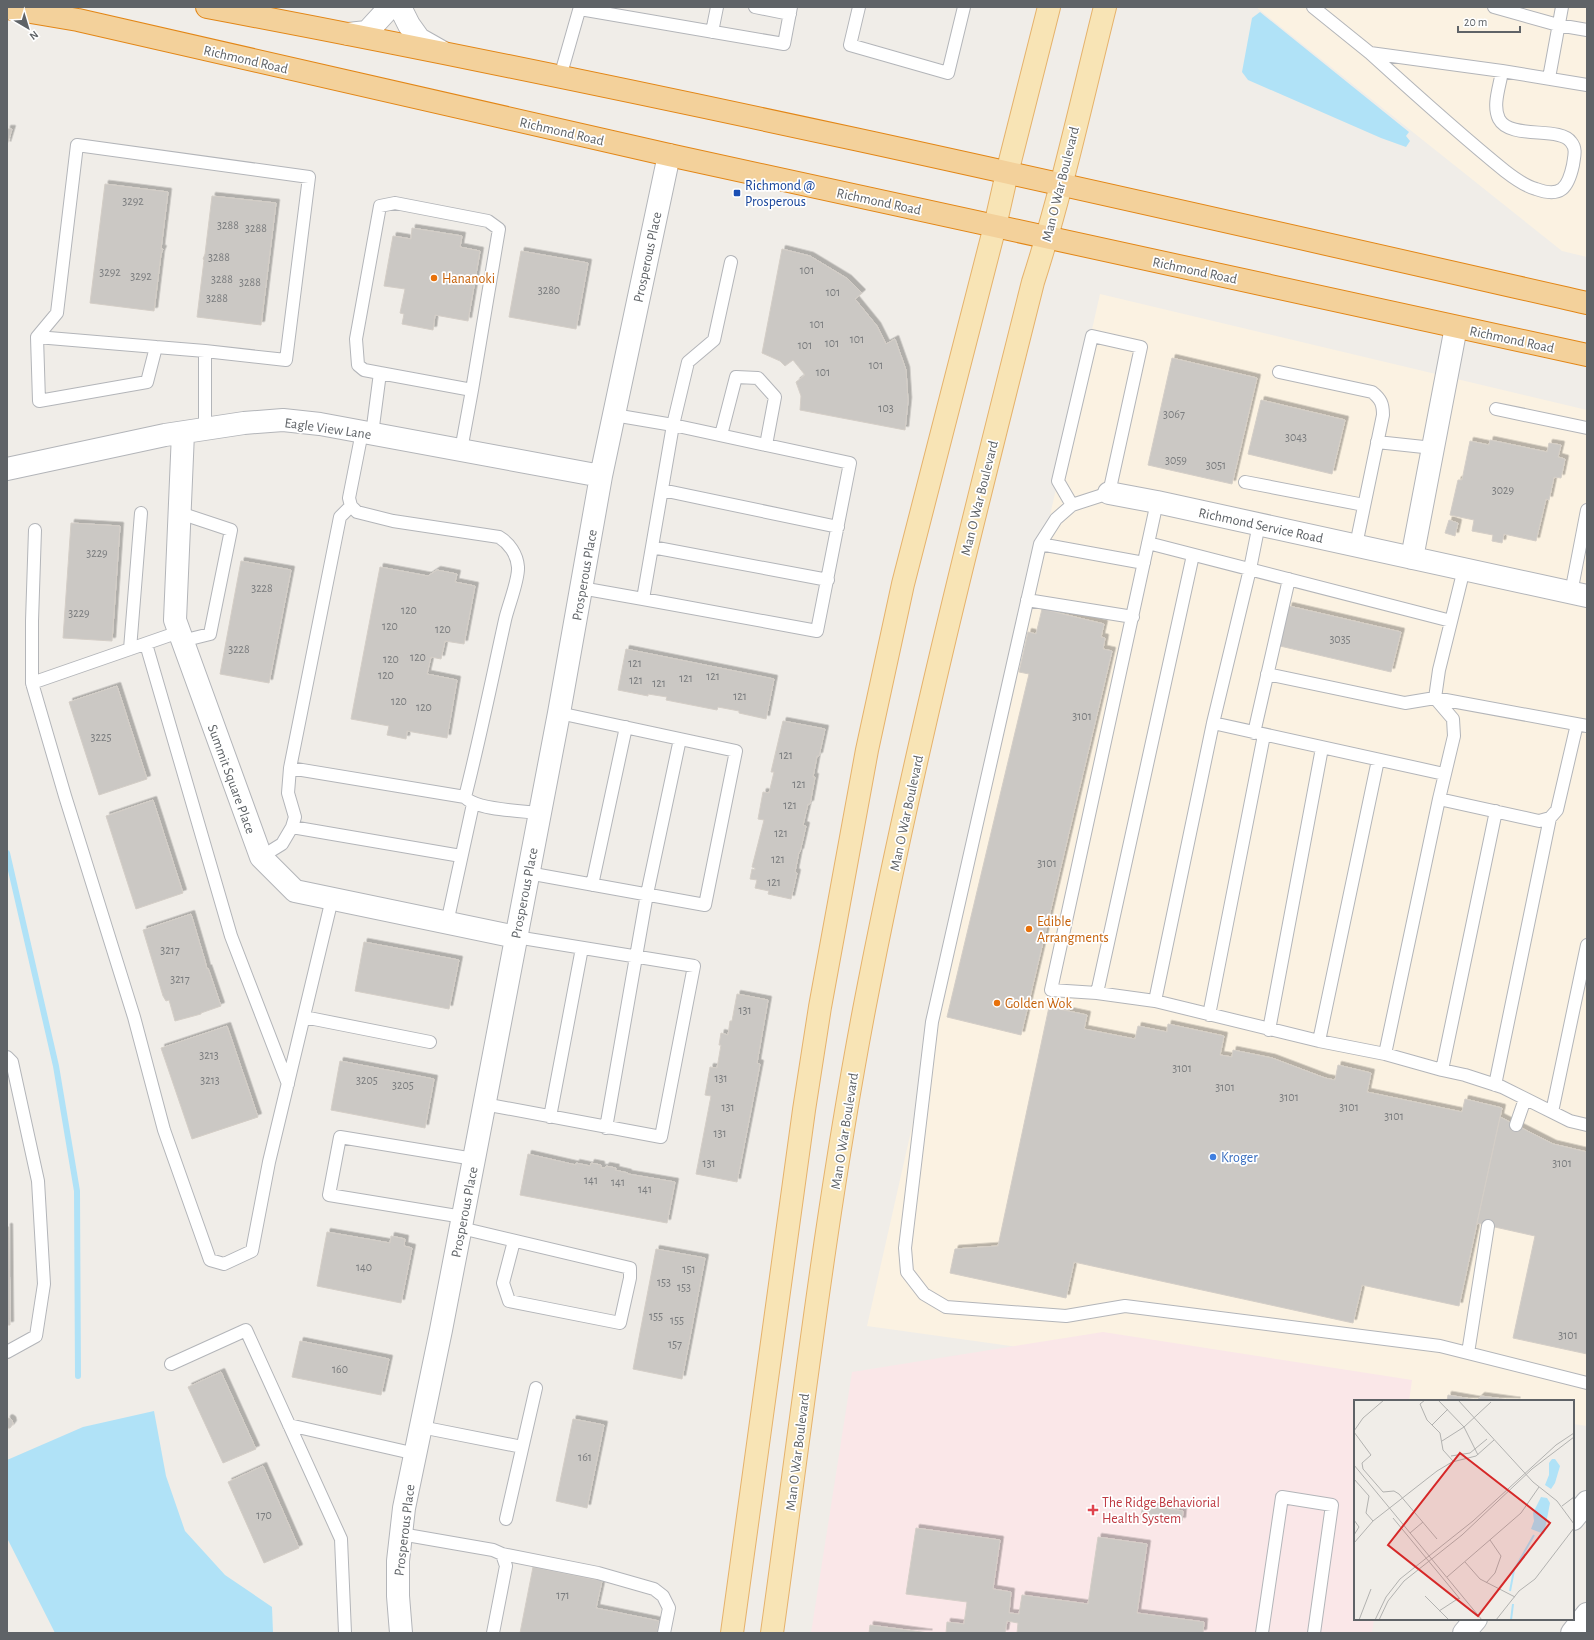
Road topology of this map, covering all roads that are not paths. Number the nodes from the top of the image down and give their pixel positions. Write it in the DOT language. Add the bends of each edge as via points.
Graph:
graph roads {
  1 [pos="207,7"];
  2 [pos="390,7"];
  3 [pos="400,7"];
  4 [pos="717,7"];
  5 [pos="755,7"];
  6 [pos="859,7"];
  7 [pos="964,7"];
  8 [pos="1049,7"];
  9 [pos="1105,7"];
  10 [pos="1313,7"];
  11 [pos="1494,7"];
  12 [pos="1562,7"];
  13 [pos="7,8"];
  14 [pos="580,8"];
  15 [pos="790,10"];
  16 [pos="1558,25"];
  17 [pos="1587,30"];
  18 [pos="712,32"];
  19 [pos="348,34"];
  20 [pos="442,52"];
  21 [pos="1370,53"];
  22 [pos="1502,71"];
  23 [pos="560,77"];
  24 [pos="1549,78"];
  25 [pos="1587,85"];
  26 [pos="669,156"];
  27 [pos="1007,173"];
  28 [pos="1061,185"];
  29 [pos="995,226"];
  30 [pos="1047,238"];
  31 [pos="731,262"];
  32 [pos="1587,304"];
  33 [pos="1456,327"];
  34 [pos="37,337"];
  35 [pos="156,347"];
  36 [pos="205,351"];
  37 [pos="1587,355"];
  38 [pos="1279,372"];
  39 [pos="380,373"];
  40 [pos="472,390"];
  41 [pos="1496,408"];
  42 [pos="614,415"];
  43 [pos="673,425"];
  44 [pos="1587,428"];
  45 [pos="205,429"];
  46 [pos="183,433"];
  47 [pos="367,433"];
  48 [pos="721,435"];
  49 [pos="1377,442"];
  50 [pos="766,445"];
  51 [pos="1433,448"];
  52 [pos="461,450"];
  53 [pos="7,469"];
  54 [pos="601,476"];
  55 [pos="1245,482"];
  56 [pos="662,490"];
  57 [pos="1109,493"];
  58 [pos="1157,502"];
  59 [pos="1072,505"];
  60 [pos="1364,505"];
  61 [pos="351,506"];
  62 [pos="1587,510"];
  63 [pos="142,512"];
  64 [pos="180,514"];
  65 [pos="1258,524"];
  66 [pos="838,527"];
  67 [pos="35,530"];
  68 [pos="1148,543"];
  69 [pos="1040,544"];
  70 [pos="1356,545"];
  71 [pos="652,547"];
  72 [pos="1193,555"];
  73 [pos="1412,558"];
  74 [pos="1144,563"];
  75 [pos="1250,569"];
  76 [pos="1464,569"];
  77 [pos="1288,579"];
  78 [pos="828,580"];
  79 [pos="581,588"];
  80 [pos="1579,594"];
  81 [pos="643,599"];
  82 [pos="1027,600"];
  83 [pos="1133,617"];
  84 [pos="1451,621"];
  85 [pos="181,637"];
  86 [pos="146,644"];
  87 [pos="130,649"];
  88 [pos="1267,674"];
  89 [pos="32,683"];
  90 [pos="1435,698"];
  91 [pos="559,713"];
  92 [pos="1212,724"];
  93 [pos="1582,725"];
  94 [pos="626,727"];
  95 [pos="1259,734"];
  96 [pos="680,739"];
  97 [pos="1322,748"];
  98 [pos="1378,760"];
  99 [pos="290,768"];
  100 [pos="1444,774"];
  101 [pos="1439,799"];
  102 [pos="469,801"];
  103 [pos="1496,811"];
  104 [pos="540,813"];
  105 [pos="1550,818"];
  106 [pos="292,828"];
  107 [pos="462,856"];
  108 [pos="261,857"];
  109 [pos="528,873"];
  110 [pos="592,885"];
  111 [pos="647,894"];
  112 [pos="332,899"];
  113 [pos="447,922"];
  114 [pos="516,937"];
  115 [pos="1587,945"];
  116 [pos="582,948"];
  117 [pos="636,956"];
  118 [pos="1097,993"];
  119 [pos="1155,1001"];
  120 [pos="1210,1015"];
  121 [pos="304,1017"];
  122 [pos="1268,1030"];
  123 [pos="1319,1041"];
  124 [pos="430,1042"];
  125 [pos="1386,1054"];
  126 [pos="7,1057"];
  127 [pos="1442,1070"];
  128 [pos="288,1084"];
  129 [pos="1495,1085"];
  130 [pos="1525,1098"];
  131 [pos="484,1104"];
  132 [pos="1552,1112"];
  133 [pos="550,1116"];
  134 [pos="1516,1125"];
  135 [pos="1587,1125"];
  136 [pos="606,1128"];
  137 [pos="474,1159"];
  138 [pos="462,1223"];
  139 [pos="1488,1226"];
  140 [pos="514,1241"];
  141 [pos="7,1352"];
  142 [pos="1468,1353"];
  143 [pos="171,1364"];
  144 [pos="1587,1383"];
  145 [pos="536,1388"];
  146 [pos="289,1425"];
  147 [pos="421,1427"];
  148 [pos="522,1448"];
  149 [pos="416,1454"];
  150 [pos="1587,1502"];
  151 [pos="506,1518"];
  152 [pos="1574,1518"];
  153 [pos="401,1534"];
  154 [pos="502,1554"];
  155 [pos="1587,1614"];
  156 [pos="1475,1620"];
  157 [pos="345,1633"];
  158 [pos="401,1633"];
  159 [pos="493,1633"];
  160 [pos="664,1633"];
  161 [pos="732,1633"];
  162 [pos="772,1633"];
  163 [pos="1262,1633"];
  164 [pos="1314,1633"];
  165 [pos="1464,1633"];
  166 [pos="1572,1633"];
  1 -- 19 [label="highway"];
  2 -- 19 [label="street" via="367,32"];
  3 -- 20 [label="street" via="419,39"];
  4 -- 18 [label="lane"];
  5 -- 15 [label="lane"];
  6 -- 7 [label="lane" via="850,45 948,73"];
  8 -- 27 [label="main road"];
  9 -- 28 [label="main road, Man O War Boulevard"];
  10 -- 21 [label="lane"];
  11 -- 16 [label="lane"];
  12 -- 16 [label="lane"];
  13 -- 26 [label="highway, Richmond Road" via="78,20"];
  14 -- 18 [label="lane"];
  14 -- 23 [label="lane"];
  15 -- 18 [label="lane" via="784,44"];
  16 -- 17 [label="lane"];
  16 -- 24 [label="lane"];
  19 -- 20 [label="highway"];
  20 -- 23 [label="highway"];
  21 -- 22 [label="lane"];
  21 -- 22 [label="lane" via="1513,178 1535,189 1549,193 1558,191 1567,185 1571,174 1575,151 1571,141 1563,136 1516,130 1504,125 1495,107"];
  22 -- 24 [label="lane"];
  23 -- 27 [label="highway"];
  24 -- 25 [label="lane"];
  26 -- 29 [label="highway, Richmond Road"];
  26 -- 42 [label="street, Prosperous Place"];
  27 -- 28 [label="highway"];
  27 -- 29 [label="main road"];
  28 -- 30 [label="main road, Man O War Boulevard"];
  28 -- 32 [label="highway"];
  29 -- 30 [label="highway, Richmond Road"];
  29 -- 161 [label="main road" via="903,584 867,750 805,1102"];
  30 -- 33 [label="highway, Richmond Road"];
  30 -- 162 [label="main road, Man O War Boulevard" via="1033,282 935,677 864,1009 829,1221"];
  31 -- 43 [label="lane" via="714,340 688,362"];
  33 -- 37 [label="highway, Richmond Road"];
  33 -- 51 [label="street"];
  34 -- 35 [label="lane"];
  34 -- 35 [label="lane" via="39,401 147,382"];
  34 -- 36 [label="lane" via="57,313 77,145 309,177 286,360"];
  35 -- 36 [label="lane"];
  36 -- 45 [label="lane"];
  38 -- 49 [label="lane" via="1372,392 1380,398 1383,406"];
  39 -- 40 [label="lane"];
  39 -- 40 [label="lane" via="364,370 358,365 356,339 380,206 395,203 488,221 499,228"];
  39 -- 47 [label="lane"];
  40 -- 52 [label="lane"];
  41 -- 44 [label="lane"];
  42 -- 43 [label="lane"];
  42 -- 54 [label="street, Prosperous Place"];
  43 -- 48 [label="lane"];
  43 -- 56 [label="lane"];
  45 -- 46 [label="street, Eagle View Lane"];
  45 -- 47 [label="street, Eagle View Lane" via="283,420"];
  46 -- 53 [label="street, Eagle View Lane"];
  46 -- 64 [label="street, Summit Square Place"];
  47 -- 52 [label="street, Eagle View Lane"];
  47 -- 61 [label="lane" via="349,498"];
  48 -- 50 [label="lane"];
  48 -- 50 [label="lane" via="736,377 758,378 774,397"];
  49 -- 51 [label="lane"];
  49 -- 60 [label="lane"];
  50 -- 66 [label="lane" via="850,463"];
  51 -- 73 [label="street"];
  52 -- 54 [label="street, Eagle View Lane"];
  54 -- 79 [label="street, Prosperous Place"];
  55 -- 60 [label="lane"];
  56 -- 66 [label="lane"];
  56 -- 71 [label="lane"];
  57 -- 58 [label="street, Richmond Service Road"];
  57 -- 59 [label="lane"];
  57 -- 59 [label="lane" via="1141,347 1092,336 1058,481"];
  58 -- 65 [label="street, Richmond Service Road"];
  58 -- 68 [label="lane"];
  59 -- 69 [label="lane" via="1056,519"];
  60 -- 70 [label="lane"];
  61 -- 99 [label="lane" via="340,517"];
  61 -- 102 [label="lane" via="357,512 393,521 500,537 515,555 517,576 505,617 478,743"];
  62 -- 80 [label="lane"];
  63 -- 87 [label="lane"];
  64 -- 85 [label="street, Summit Square Place" via="175,620"];
  64 -- 85 [label="lane" via="231,530 210,634"];
  65 -- 70 [label="street, Richmond Service Road"];
  65 -- 75 [label="lane"];
  66 -- 78 [label="lane"];
  67 -- 89 [label="lane"];
  68 -- 72 [label="lane"];
  68 -- 74 [label="lane"];
  69 -- 74 [label="lane"];
  69 -- 82 [label="lane"];
  70 -- 73 [label="street, Richmond Service Road"];
  71 -- 78 [label="lane"];
  71 -- 81 [label="lane"];
  72 -- 75 [label="lane"];
  72 -- 118 [label="lane"];
  73 -- 76 [label="street, Richmond Service Road"];
  74 -- 83 [label="lane"];
  75 -- 77 [label="lane"];
  75 -- 92 [label="lane"];
  76 -- 80 [label="street, Richmond Service Road"];
  76 -- 84 [label="lane"];
  77 -- 84 [label="lane"];
  77 -- 88 [label="lane"];
  78 -- 81 [label="lane" via="817,632"];
  79 -- 81 [label="lane"];
  79 -- 91 [label="street, Prosperous Place"];
  82 -- 83 [label="lane"];
  82 -- 142 [label="lane" via="932,1022 905,1248 907,1272 924,1294 946,1307 1066,1316 1125,1306 1440,1346"];
  83 -- 118 [label="lane" via="1051,990"];
  84 -- 90 [label="lane"];
  85 -- 86 [label="lane"];
  85 -- 108 [label="street, Summit Square Place"];
  86 -- 87 [label="lane"];
  86 -- 128 [label="lane" via="231,936"];
  87 -- 89 [label="lane"];
  88 -- 90 [label="lane" via="1405,703"];
  88 -- 95 [label="lane"];
  89 -- 128 [label="lane" via="134,1017 164,1130 210,1260 224,1264 252,1251 269,1162"];
  90 -- 93 [label="lane"];
  90 -- 100 [label="lane" via="1453,719 1454,736"];
  91 -- 94 [label="lane"];
  91 -- 104 [label="street, Prosperous Place"];
  92 -- 95 [label="lane"];
  92 -- 119 [label="lane"];
  93 -- 105 [label="lane" via="1557,810"];
  94 -- 96 [label="lane"];
  94 -- 110 [label="lane"];
  95 -- 97 [label="lane"];
  95 -- 120 [label="lane"];
  96 -- 111 [label="lane"];
  96 -- 111 [label="lane" via="736,751 706,905"];
  97 -- 98 [label="lane"];
  97 -- 122 [label="lane"];
  98 -- 100 [label="lane"];
  98 -- 123 [label="lane"];
  99 -- 102 [label="lane"];
  99 -- 106 [label="lane" via="288,793 295,817"];
  100 -- 101 [label="lane"];
  101 -- 103 [label="lane"];
  101 -- 125 [label="lane"];
  102 -- 104 [label="lane"];
  102 -- 107 [label="lane"];
  103 -- 105 [label="lane" via="1539,821"];
  103 -- 127 [label="lane"];
  104 -- 109 [label="street, Prosperous Place"];
  105 -- 129 [label="lane"];
  106 -- 107 [label="lane"];
  106 -- 108 [label="lane" via="282,844"];
  107 -- 113 [label="lane"];
  108 -- 112 [label="street, Summit Square Place" via="295,891"];
  109 -- 110 [label="lane"];
  109 -- 114 [label="street, Prosperous Place"];
  110 -- 111 [label="lane"];
  111 -- 117 [label="lane"];
  112 -- 113 [label="street, Summit Square Place"];
  112 -- 121 [label="lane"];
  113 -- 114 [label="street, Summit Square Place"];
  114 -- 116 [label="lane"];
  114 -- 131 [label="street, Prosperous Place"];
  115 -- 132 [label="lane"];
  116 -- 117 [label="lane"];
  116 -- 133 [label="lane"];
  117 -- 136 [label="lane"];
  117 -- 136 [label="lane" via="694,966 661,1137"];
  118 -- 119 [label="lane"];
  119 -- 120 [label="lane"];
  120 -- 122 [label="lane"];
  121 -- 124 [label="lane"];
  121 -- 128 [label="lane"];
  122 -- 123 [label="lane"];
  123 -- 125 [label="lane"];
  125 -- 127 [label="lane"];
  126 -- 141 [label="lane" via="12,1062 38,1181 44,1284 36,1336"];
  127 -- 129 [label="lane"];
  129 -- 130 [label="lane"];
  130 -- 132 [label="lane"];
  130 -- 134 [label="lane"];
  131 -- 133 [label="lane"];
  131 -- 137 [label="street, Prosperous Place"];
  132 -- 135 [label="lane" via="1570,1121"];
  133 -- 136 [label="lane"];
  137 -- 138 [label="street, Prosperous Place"];
  137 -- 138 [label="lane" via="340,1137 329,1195"];
  138 -- 140 [label="lane"];
  138 -- 147 [label="street, Prosperous Place"];
  139 -- 142 [label="lane"];
  140 -- 140 [label="lane" via="630,1268 620,1323 509,1301 503,1283"];
  142 -- 144 [label="lane"];
  143 -- 146 [label="lane" via="246,1330"];
  145 -- 148 [label="lane"];
  146 -- 149 [label="lane"];
  146 -- 157 [label="lane" via="341,1539"];
  147 -- 148 [label="lane"];
  147 -- 149 [label="street, Prosperous Place"];
  148 -- 151 [label="lane"];
  149 -- 153 [label="street, Prosperous Place"];
  150 -- 152 [label="street"];
  153 -- 154 [label="lane" via="493,1550"];
  153 -- 158 [label="street, Prosperous Place" via="398,1561"];
  154 -- 159 [label="lane" via="506,1566"];
  154 -- 160 [label="lane" via="598,1573 654,1589 663,1596 669,1608"];
  155 -- 166 [label="street"];
  156 -- 165 [label="street"];
  163 -- 164 [label="lane" via="1282,1497 1332,1505"];
}
